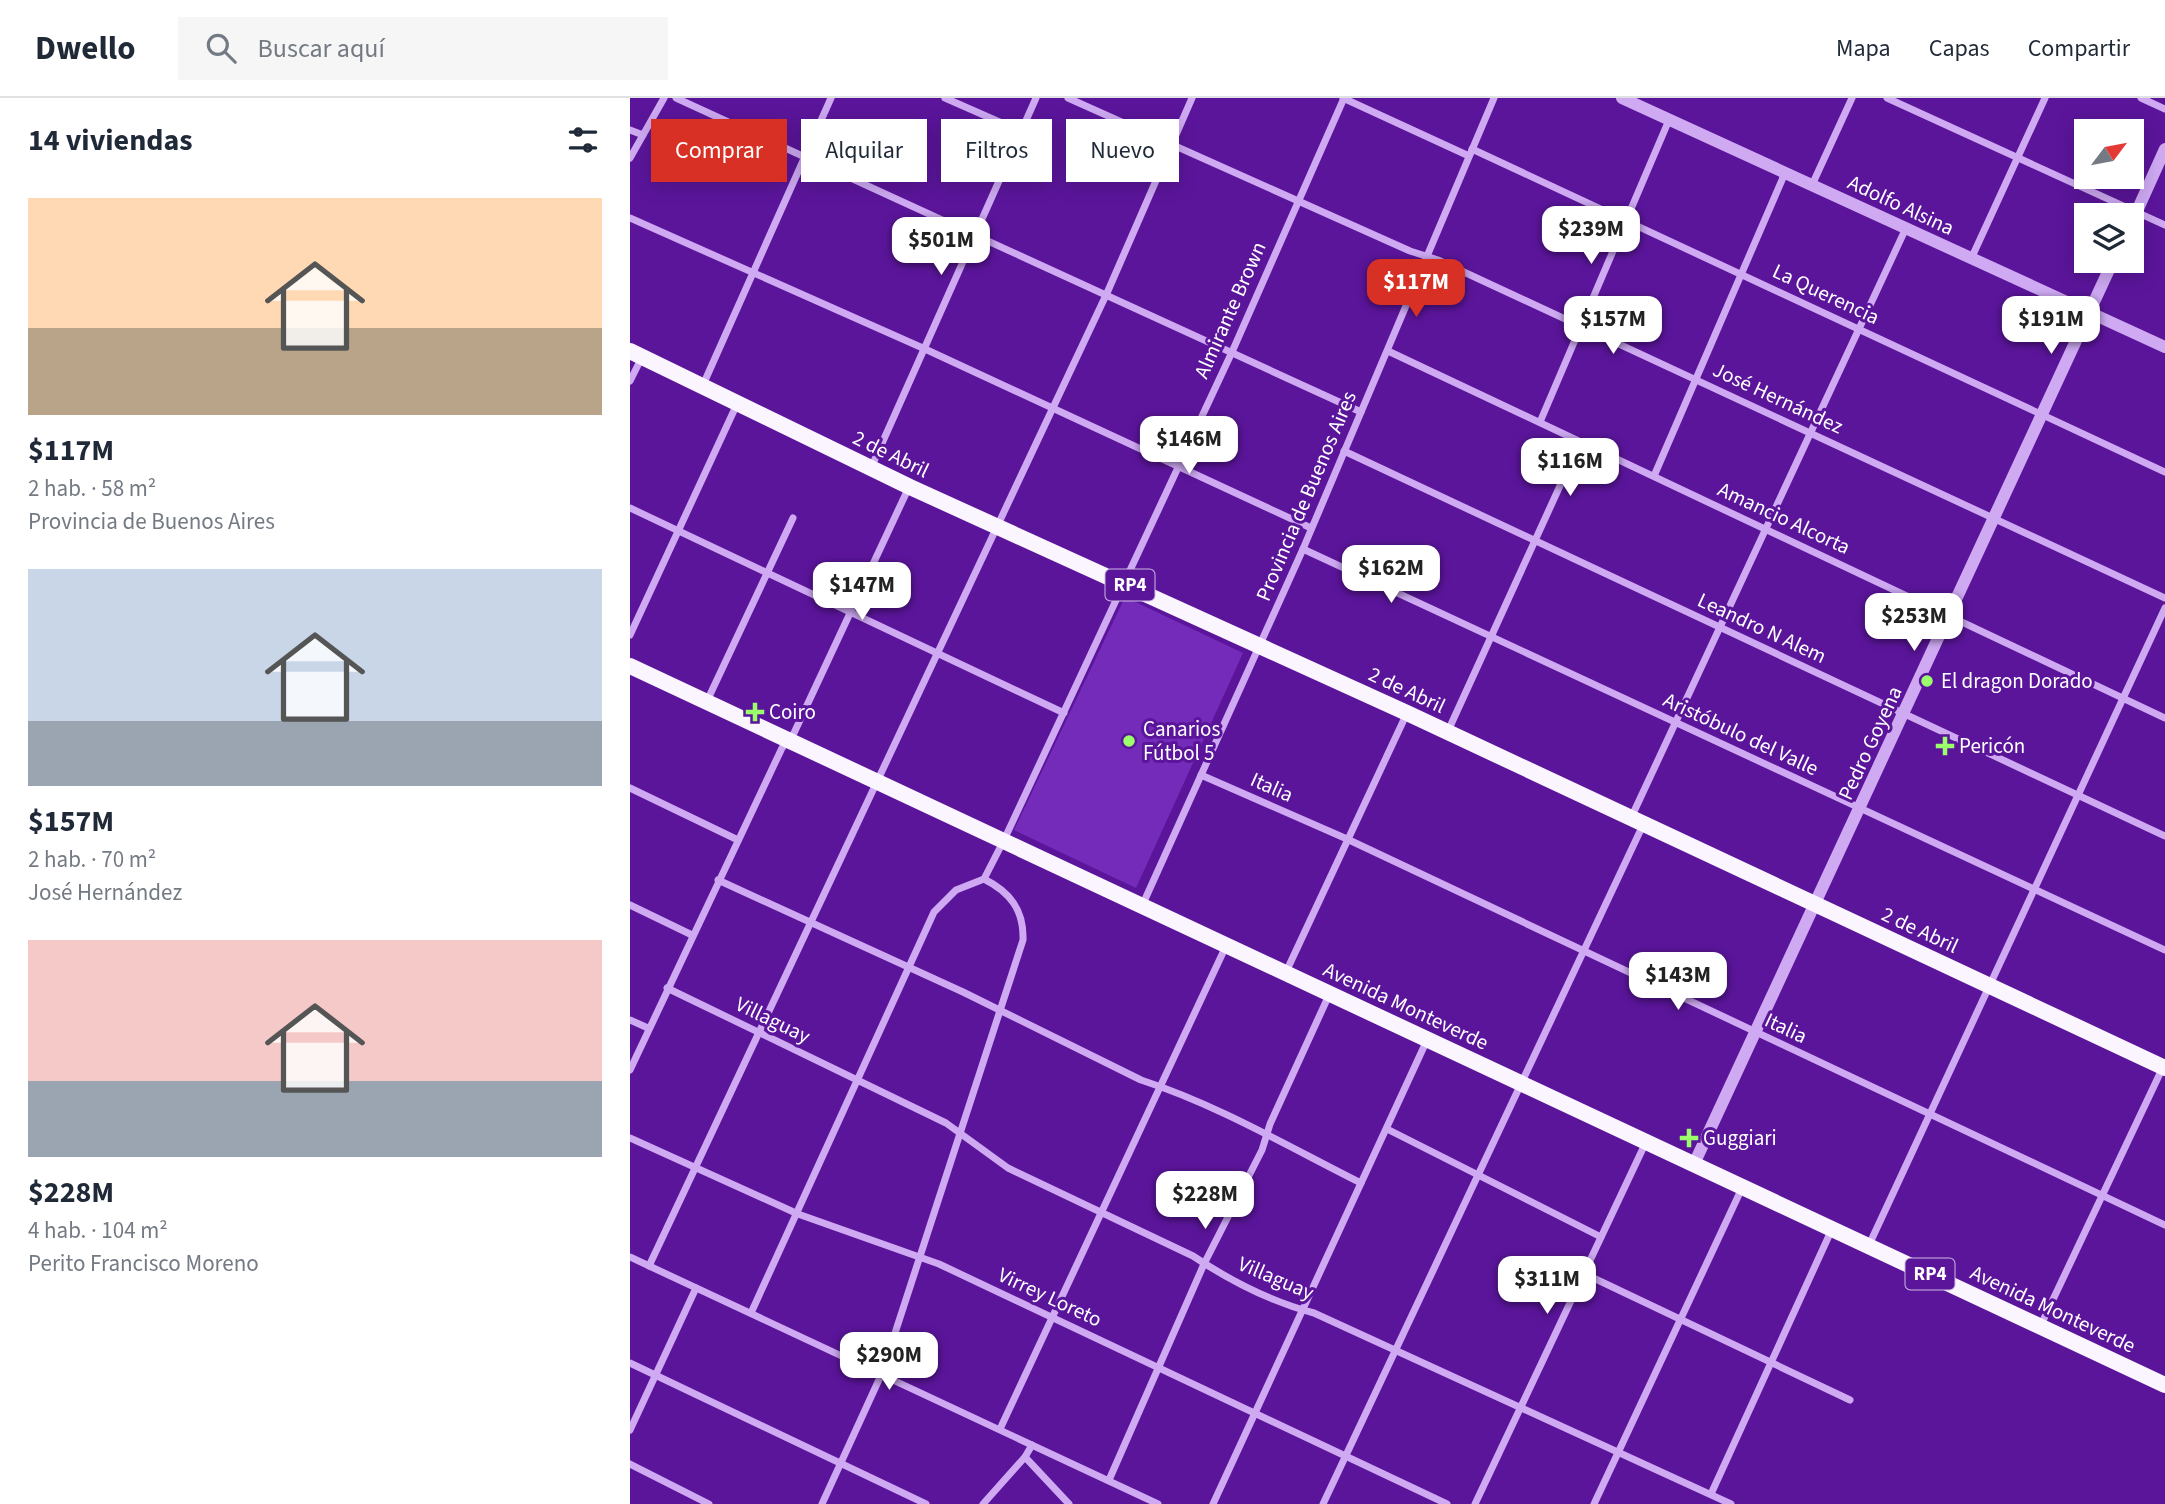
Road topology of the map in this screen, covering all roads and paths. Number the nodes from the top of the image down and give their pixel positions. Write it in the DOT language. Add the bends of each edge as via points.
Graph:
graph roads {
  1 [pos="664,98"];
  2 [pos="676,98"];
  3 [pos="831,98"];
  4 [pos="945,98"];
  5 [pos="1036,98"];
  6 [pos="1068,98"];
  7 [pos="1192,98"];
  8 [pos="1344,98"];
  9 [pos="1494,98"];
  10 [pos="1852,98"];
  11 [pos="1887,98"];
  12 [pos="2045,98"];
  13 [pos="2141,98"];
  14 [pos="1628,99"];
  15 [pos="2165,109"];
  16 [pos="822,119"];
  17 [pos="993,119"];
  18 [pos="1026,119"];
  19 [pos="1114,119"];
  20 [pos="1669,120"];
  21 [pos="1179,127"];
  22 [pos="630,130"];
  23 [pos="643,135"];
  24 [pos="1179,148"];
  25 [pos="2165,149"];
  26 [pos="1471,152"];
  27 [pos="801,154"];
  28 [pos="630,158"];
  29 [pos="2016,158"];
  30 [pos="801,165"];
  31 [pos="1785,173"];
  32 [pos="862,182"];
  33 [pos="998,182"];
  34 [pos="1155,182"];
  35 [pos="1812,185"];
  36 [pos="1299,200"];
  37 [pos="2106,203"];
  38 [pos="2140,203"];
  39 [pos="630,218"];
  40 [pos="2144,220"];
  41 [pos="1625,221"];
  42 [pos="2165,225"];
  43 [pos="1906,228"];
  44 [pos="975,233"];
  45 [pos="1427,256"];
  46 [pos="1971,259"];
  47 [pos="753,272"];
  48 [pos="2107,273"];
  49 [pos="1742,274"];
  50 [pos="1107,293"];
  51 [pos="2089,311"];
  52 [pos="1581,326"];
  53 [pos="1858,329"];
  54 [pos="2165,347"];
  55 [pos="925,349"];
  56 [pos="1388,351"];
  57 [pos="1232,352"];
  58 [pos="636,354"];
  59 [pos="1697,379"];
  60 [pos="630,381"];
  61 [pos="703,386"];
  62 [pos="738,402"];
  63 [pos="1052,409"];
  64 [pos="1361,412"];
  65 [pos="2043,415"];
  66 [pos="1540,422"];
  67 [pos="1810,432"];
  68 [pos="1580,442"];
  69 [pos="1345,451"];
  70 [pos="871,468"];
  71 [pos="1177,468"];
  72 [pos="2165,472"];
  73 [pos="1654,475"];
  74 [pos="909,487"];
  75 [pos="630,508"];
  76 [pos="1995,517"];
  77 [pos="793,518"];
  78 [pos="998,527"];
  79 [pos="1311,528"];
  80 [pos="1765,529"];
  81 [pos="678,530"];
  82 [pos="1534,542"];
  83 [pos="1303,549"];
  84 [pos="766,573"];
  85 [pos="1124,583"];
  86 [pos="2165,598"];
  87 [pos="2165,608"];
  88 [pos="852,612"];
  89 [pos="1950,616"];
  90 [pos="1719,627"];
  91 [pos="630,635"];
  92 [pos="1492,636"];
  93 [pos="1260,646"];
  94 [pos="938,652"];
  95 [pos="630,666"];
  96 [pos="2122,698"];
  97 [pos="706,701"];
  98 [pos="1064,713"];
  99 [pos="1407,713"];
  100 [pos="1904,715"];
  101 [pos="2165,718"];
  102 [pos="1675,723"];
  103 [pos="1447,732"];
  104 [pos="788,740"];
  105 [pos="1201,775"];
  106 [pos="877,782"];
  107 [pos="630,788"];
  108 [pos="2077,796"];
  109 [pos="1860,808"];
  110 [pos="1637,822"];
  111 [pos="2165,836"];
  112 [pos="1347,839"];
  113 [pos="738,840"];
  114 [pos="1004,840"];
  115 [pos="984,879"];
  116 [pos="718,880"];
  117 [pos="2033,890"];
  118 [pos="630,905"];
  119 [pos="1815,905"];
  120 [pos="1142,906"];
  121 [pos="811,924"];
  122 [pos="692,935"];
  123 [pos="1226,946"];
  124 [pos="2165,950"];
  125 [pos="1584,952"];
  126 [pos="908,968"];
  127 [pos="1285,972"];
  128 [pos="1989,986"];
  129 [pos="667,988"];
  130 [pos="1329,994"];
  131 [pos="1001,1011"];
  132 [pos="630,1020"];
  133 [pos="648,1028"];
  134 [pos="1756,1033"];
  135 [pos="760,1034"];
  136 [pos="1427,1040"];
  137 [pos="2164,1066"];
  138 [pos="630,1070"];
  139 [pos="859,1081"];
  140 [pos="1522,1084"];
  141 [pos="1161,1086"];
  142 [pos="1930,1113"];
  143 [pos="1387,1129"];
  144 [pos="960,1131"];
  145 [pos="1267,1135"];
  146 [pos="630,1138"];
  147 [pos="1646,1141"];
  148 [pos="1694,1164"];
  149 [pos="696,1170"];
  150 [pos="1477,1175"];
  151 [pos="1361,1183"];
  152 [pos="1742,1187"];
  153 [pos="2104,1195"];
  154 [pos="1101,1213"];
  155 [pos="798,1214"];
  156 [pos="2165,1225"];
  157 [pos="1832,1229"];
  158 [pos="1601,1237"];
  159 [pos="1869,1245"];
  160 [pos="918,1256"];
  161 [pos="630,1257"];
  162 [pos="1204,1264"];
  163 [pos="649,1266"];
  164 [pos="1583,1273"];
  165 [pos="696,1288"];
  166 [pos="1304,1310"];
  167 [pos="751,1313"];
  168 [pos="1051,1317"];
  169 [pos="1680,1320"];
  170 [pos="2040,1327"];
  171 [pos="1397,1350"];
  172 [pos="1770,1362"];
  173 [pos="630,1363"];
  174 [pos="1160,1368"];
  175 [pos="882,1373"];
  176 [pos="657,1376"];
  177 [pos="2165,1385"];
  178 [pos="1850,1400"];
  179 [pos="1519,1407"];
  180 [pos="1254,1415"];
  181 [pos="1000,1429"];
  182 [pos="630,1430"];
  183 [pos="1032,1445"];
  184 [pos="1618,1452"];
  185 [pos="1025,1457"];
  186 [pos="1344,1458"];
  187 [pos="842,1462"];
  188 [pos="630,1464"];
  189 [pos="1109,1480"];
  190 [pos="689,1495"];
  191 [pos="1714,1498"];
  192 [pos="685,1504"];
  193 [pos="709,1504"];
  194 [pos="822,1504"];
  195 [pos="926,1504"];
  196 [pos="983,1504"];
  197 [pos="1069,1504"];
  198 [pos="1158,1504"];
  199 [pos="1213,1504"];
  200 [pos="1323,1504"];
  201 [pos="1447,1504"];
  202 [pos="1475,1504"];
  203 [pos="1594,1504"];
  204 [pos="1731,1504"];
  1 -- 23 [label="street"];
  2 -- 27 [label="street"];
  3 -- 16 [label="street"];
  4 -- 17 [label="street"];
  5 -- 18 [label="street"];
  6 -- 19 [label="street, José Hernández"];
  7 -- 21 [label="street"];
  8 -- 26 [label="street, La Querencia"];
  8 -- 36 [label="street, Almirante Brown"];
  9 -- 26 [label="street, Provincia de Buenos Aires"];
  10 -- 35 [label="street"];
  11 -- 29 [label="street"];
  12 -- 29 [label="street"];
  13 -- 15 [label="street"];
  14 -- 20 [label="street, Adolfo Alsina"];
  20 -- 31 [label="street, Adolfo Alsina"];
  20 -- 41 [label="street"];
  22 -- 23 [label="street"];
  23 -- 28 [label="street"];
  24 -- 36 [label="street, José Hernández"];
  25 -- 38 [label="street"];
  26 -- 41 [label="street, La Querencia"];
  26 -- 45 [label="street, Provincia de Buenos Aires"];
  29 -- 37 [label="street"];
  29 -- 46 [label="street"];
  30 -- 47 [label="street"];
  31 -- 35 [label="street, Adolfo Alsina"];
  31 -- 49 [label="street"];
  32 -- 44 [label="street"];
  33 -- 44 [label="street"];
  34 -- 50 [label="street"];
  35 -- 43 [label="street, Adolfo Alsina"];
  36 -- 45 [label="street, José Hernández"];
  36 -- 57 [label="street, Almirante Brown"];
  39 -- 47 [label="street"];
  40 -- 42 [label="street"];
  41 -- 49 [label="street, La Querencia"];
  41 -- 52 [label="street"];
  43 -- 46 [label="street, Adolfo Alsina"];
  43 -- 53 [label="street"];
  44 -- 50 [label="street"];
  44 -- 55 [label="street"];
  45 -- 52 [label="street, José Hernández"];
  45 -- 56 [label="street, Provincia de Buenos Aires"];
  46 -- 51 [label="street, Adolfo Alsina"];
  47 -- 55 [label="street"];
  47 -- 61 [label="street"];
  48 -- 51 [label="street, Pedro Goyena"];
  49 -- 53 [label="street, La Querencia"];
  49 -- 59 [label="street"];
  50 -- 57 [label="street"];
  50 -- 63 [label="street"];
  51 -- 54 [label="street, Adolfo Alsina"];
  51 -- 65 [label="street, Pedro Goyena"];
  52 -- 59 [label="street, José Hernández"];
  52 -- 66 [label="street"];
  53 -- 65 [label="street, La Querencia"];
  53 -- 67 [label="street"];
  55 -- 63 [label="street"];
  55 -- 70 [label="street"];
  56 -- 64 [label="street, Provincia de Buenos Aires"];
  56 -- 66 [label="street, Amancio Alcorta"];
  57 -- 64 [label="street"];
  57 -- 71 [label="street, Almirante Brown"];
  58 -- 60 [label="street"];
  58 -- 61 [label="main road, 2 de Abril / RP4"];
  59 -- 67 [label="street, José Hernández"];
  59 -- 73 [label="street"];
  61 -- 62 [label="main road, 2 de Abril / RP4"];
  62 -- 70 [label="main road, 2 de Abril / RP4"];
  62 -- 81 [label="street"];
  63 -- 71 [label="street"];
  63 -- 78 [label="street"];
  64 -- 69 [label="street, Provincia de Buenos Aires"];
  65 -- 72 [label="street, La Querencia"];
  65 -- 76 [label="street, Pedro Goyena"];
  66 -- 68 [label="street, Amancio Alcorta"];
  67 -- 76 [label="street, José Hernández"];
  67 -- 80 [label="street"];
  68 -- 73 [label="street, Amancio Alcorta"];
  68 -- 82 [label="street"];
  69 -- 79 [label="street, Provincia de Buenos Aires"];
  69 -- 82 [label="street, Leandro N Alem"];
  70 -- 74 [label="main road, 2 de Abril / RP4"];
  71 -- 79 [label="street"];
  71 -- 85 [label="street, Almirante Brown"];
  73 -- 80 [label="street, Amancio Alcorta"];
  74 -- 78 [label="main road, 2 de Abril / RP4"];
  74 -- 88 [label="street"];
  75 -- 81 [label="street"];
  76 -- 86 [label="street, José Hernández"];
  76 -- 89 [label="street, Pedro Goyena"];
  77 -- 84 [label="street"];
  78 -- 85 [label="main road, 2 de Abril / RP4"];
  78 -- 94 [label="street"];
  79 -- 83 [label="street, Provincia de Buenos Aires"];
  80 -- 89 [label="street, Amancio Alcorta"];
  80 -- 90 [label="street"];
  81 -- 84 [label="street"];
  81 -- 91 [label="street"];
  82 -- 90 [label="street, Leandro N Alem"];
  82 -- 92 [label="street"];
  83 -- 92 [label="street, Aristóbulo del Valle"];
  83 -- 93 [label="street, Provincia de Buenos Aires"];
  84 -- 88 [label="street"];
  84 -- 97 [label="street"];
  85 -- 93 [label="main road, 2 de Abril / RP4"];
  85 -- 98 [label="street, Almirante Brown"];
  87 -- 96 [label="street"];
  88 -- 94 [label="street"];
  88 -- 104 [label="street"];
  89 -- 96 [label="street, Amancio Alcorta"];
  89 -- 100 [label="street, Pedro Goyena"];
  90 -- 100 [label="street, Leandro N Alem"];
  90 -- 102 [label="street"];
  92 -- 102 [label="street, Aristóbulo del Valle"];
  92 -- 103 [label="street"];
  93 -- 99 [label="main road, 2 de Abril / RP4"];
  93 -- 105 [label="street, Provincia de Buenos Aires"];
  94 -- 98 [label="street"];
  94 -- 106 [label="street"];
  95 -- 97 [label="main road, Avenida Monteverde / RP4"];
  96 -- 101 [label="street, Amancio Alcorta"];
  96 -- 108 [label="street"];
  97 -- 104 [label="main road, Avenida Monteverde / RP4"];
  98 -- 114 [label="street, Almirante Brown"];
  99 -- 103 [label="main road, 2 de Abril / RP4"];
  99 -- 112 [label="street"];
  100 -- 108 [label="street, Leandro N Alem"];
  100 -- 109 [label="street, Pedro Goyena"];
  102 -- 109 [label="street, Aristóbulo del Valle"];
  102 -- 110 [label="street"];
  103 -- 110 [label="main road, 2 de Abril / RP4"];
  104 -- 106 [label="main road, Avenida Monteverde / RP4"];
  104 -- 113 [label="street"];
  105 -- 112 [label="street, Italia"];
  105 -- 120 [label="street, Provincia de Buenos Aires"];
  106 -- 114 [label="main road, Avenida Monteverde / RP4"];
  106 -- 121 [label="street"];
  107 -- 113 [label="street"];
  108 -- 111 [label="street, Leandro N Alem"];
  108 -- 117 [label="street"];
  109 -- 117 [label="street, Aristóbulo del Valle"];
  109 -- 119 [label="street, Pedro Goyena"];
  110 -- 119 [label="main road, 2 de Abril / RP4"];
  110 -- 125 [label="street"];
  112 -- 125 [label="street, Italia"];
  112 -- 127 [label="street"];
  113 -- 116 [label="street"];
  114 -- 115 [label="street, Almirante Brown"];
  114 -- 120 [label="main road, Avenida Monteverde / RP4"];
  115 -- 126 [label="street" via="944,900"];
  115 -- 131 [label="street" via="1013,900 1023,927"];
  116 -- 121 [label="street"];
  116 -- 122 [label="street"];
  117 -- 124 [label="street, Aristóbulo del Valle"];
  117 -- 128 [label="street"];
  118 -- 122 [label="street"];
  119 -- 128 [label="main road, 2 de Abril / RP4"];
  119 -- 134 [label="street, Pedro Goyena"];
  120 -- 123 [label="main road, Avenida Monteverde / RP4"];
  121 -- 126 [label="street"];
  121 -- 135 [label="street"];
  122 -- 129 [label="street"];
  123 -- 127 [label="main road, Avenida Monteverde / RP4"];
  123 -- 141 [label="street"];
  125 -- 134 [label="street, Italia"];
  125 -- 140 [label="street"];
  126 -- 131 [label="street"];
  126 -- 139 [label="street"];
  127 -- 130 [label="main road, Avenida Monteverde / RP4"];
  128 -- 137 [label="main road, 2 de Abril / RP4"];
  128 -- 142 [label="street"];
  129 -- 133 [label="street"];
  129 -- 135 [label="street, Villaguay"];
  130 -- 136 [label="main road, Avenida Monteverde / RP4"];
  130 -- 145 [label="street"];
  131 -- 141 [label="street"];
  131 -- 144 [label="street"];
  132 -- 133 [label="street"];
  133 -- 138 [label="street"];
  134 -- 142 [label="street, Italia"];
  134 -- 148 [label="street, Pedro Goyena"];
  135 -- 139 [label="street, Villaguay"];
  135 -- 149 [label="street"];
  136 -- 140 [label="main road, Avenida Monteverde / RP4"];
  136 -- 143 [label="street"];
  137 -- 153 [label="street"];
  139 -- 144 [label="street, Villaguay"];
  139 -- 155 [label="street"];
  140 -- 147 [label="main road, Avenida Monteverde / RP4"];
  140 -- 150 [label="street"];
  141 -- 145 [label="street"];
  141 -- 154 [label="street"];
  142 -- 153 [label="street, Italia"];
  142 -- 159 [label="street"];
  143 -- 150 [label="street"];
  143 -- 151 [label="street"];
  144 -- 154 [label="street, Villaguay" via="1009,1168"];
  144 -- 160 [label="street"];
  145 -- 151 [label="street"];
  145 -- 162 [label="street"];
  146 -- 149 [label="street, Virrey Loreto"];
  147 -- 148 [label="main road, Avenida Monteverde / RP4"];
  147 -- 158 [label="street"];
  148 -- 152 [label="main road, Avenida Monteverde / RP4"];
  149 -- 155 [label="street, Virrey Loreto"];
  149 -- 163 [label="street"];
  150 -- 158 [label="street"];
  150 -- 171 [label="street"];
  151 -- 166 [label="street"];
  152 -- 157 [label="main road, Avenida Monteverde / RP4"];
  152 -- 169 [label="street"];
  153 -- 156 [label="street, Italia"];
  153 -- 170 [label="street"];
  154 -- 162 [label="street, Villaguay"];
  154 -- 168 [label="street"];
  155 -- 160 [label="street, Virrey Loreto"];
  155 -- 167 [label="street"];
  157 -- 159 [label="main road, Avenida Monteverde / RP4"];
  157 -- 172 [label="street"];
  158 -- 164 [label="street"];
  159 -- 170 [label="main road, Avenida Monteverde / RP4"];
  160 -- 168 [label="street, Virrey Loreto"];
  160 -- 175 [label="street"];
  161 -- 163 [label="street"];
  162 -- 166 [label="street, Villaguay"];
  162 -- 174 [label="street"];
  163 -- 165 [label="street"];
  164 -- 169 [label="street"];
  164 -- 179 [label="street"];
  165 -- 167 [label="street"];
  165 -- 176 [label="street"];
  166 -- 171 [label="street, Villaguay"];
  166 -- 180 [label="street"];
  167 -- 175 [label="street"];
  168 -- 174 [label="street, Virrey Loreto"];
  168 -- 181 [label="street"];
  169 -- 172 [label="street"];
  169 -- 184 [label="street"];
  170 -- 177 [label="main road, Avenida Monteverde / RP4"];
  171 -- 179 [label="street, Villaguay"];
  171 -- 186 [label="street"];
  172 -- 178 [label="street"];
  172 -- 191 [label="street"];
  173 -- 176 [label="street"];
  174 -- 180 [label="street, Virrey Loreto"];
  174 -- 189 [label="street"];
  175 -- 181 [label="street"];
  175 -- 187 [label="street"];
  176 -- 182 [label="street"];
  176 -- 187 [label="street"];
  179 -- 184 [label="street, Villaguay"];
  179 -- 202 [label="street"];
  180 -- 186 [label="street, Virrey Loreto"];
  180 -- 199 [label="street"];
  181 -- 183 [label="street"];
  183 -- 185 [label="street"];
  183 -- 189 [label="street"];
  184 -- 191 [label="street, Villaguay"];
  184 -- 203 [label="street"];
  185 -- 196 [label="street"];
  185 -- 197 [label="street"];
  186 -- 200 [label="street"];
  186 -- 201 [label="street, Virrey Loreto"];
  187 -- 194 [label="street"];
  187 -- 195 [label="street"];
  188 -- 190 [label="street"];
  189 -- 198 [label="street"];
  190 -- 192 [label="street"];
  190 -- 193 [label="street"];
  191 -- 204 [label="street, Villaguay"];
}
